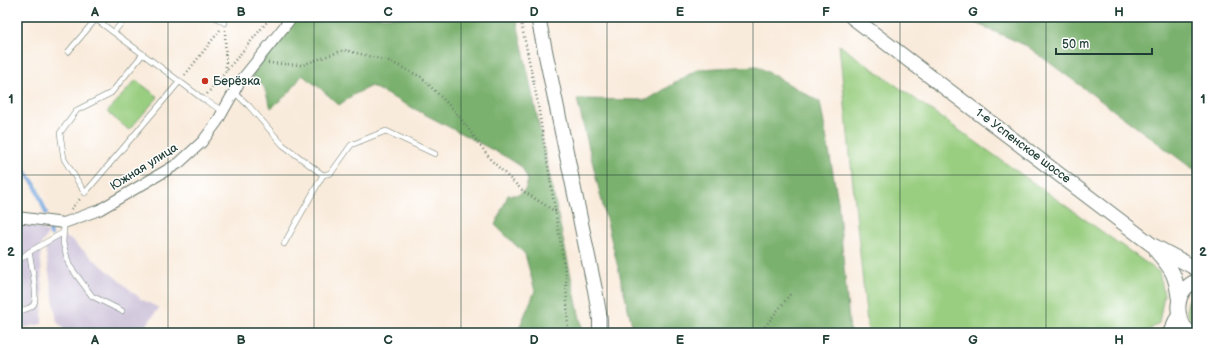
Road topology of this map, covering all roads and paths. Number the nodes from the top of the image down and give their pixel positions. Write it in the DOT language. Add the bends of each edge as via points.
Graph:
graph roads {
  1 [pos="126,17"];
  2 [pos="215,17"];
  3 [pos="271,17"];
  4 [pos="292,17"];
  5 [pos="520,17"];
  6 [pos="538,17"];
  7 [pos="852,17"];
  8 [pos="94,18"];
  9 [pos="225,23"];
  10 [pos="114,32"];
  11 [pos="68,52"];
  12 [pos="143,54"];
  13 [pos="256,62"];
  14 [pos="226,72"];
  15 [pos="180,81"];
  16 [pos="234,92"];
  17 [pos="203,99"];
  18 [pos="223,111"];
  19 [pos="435,154"];
  20 [pos="323,174"];
  21 [pos="556,212"];
  22 [pos="17,217"];
  23 [pos="64,228"];
  24 [pos="284,244"];
  25 [pos="1152,245"];
  26 [pos="29,252"];
  27 [pos="17,262"];
  28 [pos="1197,269"];
  29 [pos="1197,281"];
  30 [pos="792,292"];
  31 [pos="1179,300"];
  32 [pos="122,311"];
  33 [pos="17,312"];
  34 [pos="1178,316"];
  35 [pos="568,333"];
  36 [pos="600,333"];
  37 [pos="760,333"];
  38 [pos="1170,333"];
  39 [pos="1190,333"];
  1 -- 10 [label="lane"];
  2 -- 9 [label="lane"];
  3 -- 14 [label="path"];
  4 -- 13 [label="street, Южная улица"];
  5 -- 21 [label="path"];
  6 -- 36 [label="main road" via="595,290"];
  7 -- 25 [label="main road, 1-е Успенское шоссе"];
  8 -- 10 [label="lane"];
  8 -- 11 [label="lane"];
  9 -- 14 [label="path"];
  9 -- 15 [label="path"];
  10 -- 12 [label="lane"];
  12 -- 15 [label="lane"];
  12 -- 15 [label="lane" via="111,93 77,110 60,133 64,159 85,193"];
  13 -- 16 [label="street, Южная улица"];
  13 -- 21 [label="path" via="302,65 344,50 389,61 421,76 455,111 491,160 523,191"];
  14 -- 17 [label="path"];
  15 -- 17 [label="lane"];
  16 -- 18 [label="street, Южная улица"];
  16 -- 20 [label="lane" via="283,145"];
  17 -- 18 [label="lane"];
  18 -- 23 [label="street, Южная улица" via="202,142 179,163"];
  19 -- 20 [label="lane" via="386,131 351,145 331,173"];
  20 -- 24 [label="lane"];
  21 -- 35 [label="path" via="566,278"];
  22 -- 23 [label="street, Южная улица"];
  23 -- 26 [label="lane"];
  23 -- 32 [label="lane" via="63,243 68,265 92,296"];
  25 -- 28 [label="main road, 1-е Успенское шоссе"];
  25 -- 31 [label="main road" via="1170,266 1177,283"];
  26 -- 27 [label="lane"];
  26 -- 33 [label="lane" via="36,297 34,305"];
  29 -- 31 [label="main road" via="1187,287"];
  30 -- 37 [label="path"];
  31 -- 34 [label="main road"];
  34 -- 38 [label="main road"];
  34 -- 39 [label="main road"];
}
